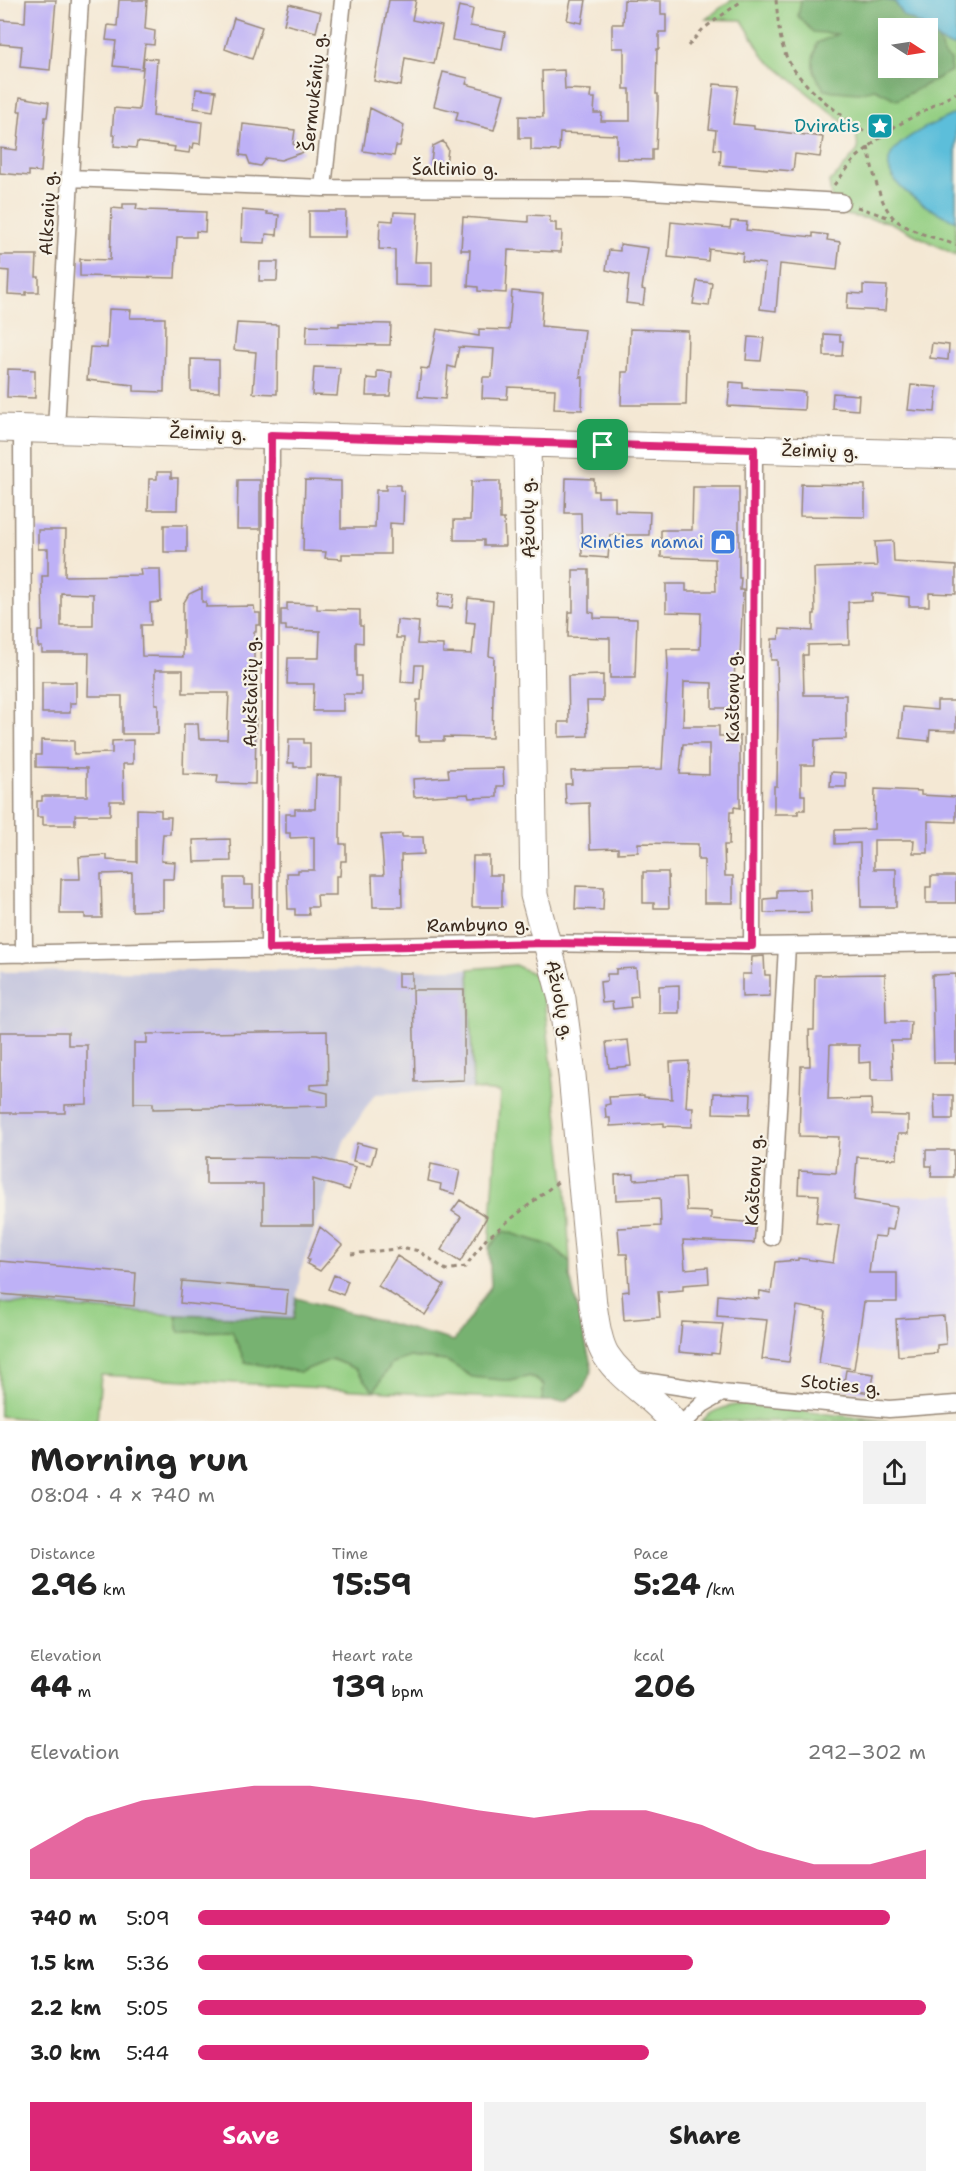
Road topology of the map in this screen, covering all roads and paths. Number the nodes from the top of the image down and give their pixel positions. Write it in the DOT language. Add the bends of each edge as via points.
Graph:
graph roads {
  1 [pos="80,0"];
  2 [pos="343,0"];
  3 [pos="743,0"];
  4 [pos="776,0"];
  5 [pos="688,46"];
  6 [pos="956,93"];
  7 [pos="889,130"];
  8 [pos="868,147"];
  9 [pos="69,178"];
  10 [pos="323,188"];
  11 [pos="821,200"];
  12 [pos="841,202"];
  13 [pos="895,219"];
  14 [pos="956,245"];
  15 [pos="11,428"];
  16 [pos="56,429"];
  17 [pos="271,435"];
  18 [pos="527,443"];
  19 [pos="754,449"];
  20 [pos="956,455"];
  21 [pos="548,943"];
  22 [pos="956,944"];
  23 [pos="752,946"];
  24 [pos="787,946"];
  25 [pos="269,949"];
  26 [pos="0,954"];
  27 [pos="24,954"];
  28 [pos="580,1167"];
  29 [pos="771,1237"];
  30 [pos="351,1254"];
  31 [pos="626,1378"];
  32 [pos="722,1393"];
  33 [pos="956,1404"];
  34 [pos="672,1421"];
  35 [pos="685,1421"];
  1 -- 9 [label="street, Alksnių g."];
  2 -- 10 [label="street, Šermukšnių g."];
  3 -- 5 [label="path" via="703,29"];
  4 -- 7 [label="path" via="787,59 794,70 811,89 864,130"];
  6 -- 7 [label="path"];
  7 -- 8 [label="path"];
  8 -- 11 [label="path"];
  8 -- 13 [label="path" via="874,175"];
  9 -- 10 [label="street, Šaltinio g."];
  9 -- 16 [label="street, Alksnių g."];
  10 -- 11 [label="street, Šaltinio g." via="616,189"];
  11 -- 12 [label="street, Šaltinio g."];
  12 -- 13 [label="path"];
  13 -- 14 [label="path"];
  15 -- 16 [label="main road, Žeimių g."];
  15 -- 27 [label="street"];
  16 -- 17 [label="main road, Žeimių g."];
  17 -- 18 [label="main road, Žeimių g."];
  17 -- 25 [label="street, Aukštaičių g."];
  18 -- 19 [label="main road, Žeimių g."];
  18 -- 21 [label="main road, Ąžuolų g." via="534,895"];
  19 -- 20 [label="main road, Žeimių g."];
  19 -- 23 [label="street, Kaštonų g."];
  21 -- 23 [label="street, Rambyno g."];
  21 -- 25 [label="street, Rambyno g."];
  21 -- 28 [label="main road, Ąžuolų g." via="562,999"];
  22 -- 24 [label="street, Rambyno g."];
  23 -- 24 [label="street, Rambyno g."];
  24 -- 29 [label="street, Kaštonų g."];
  25 -- 27 [label="street, Rambyno g."];
  26 -- 27 [label="street, Rambyno g."];
  28 -- 30 [label="path" via="487,1238 465,1267 446,1270 419,1251 406,1248"];
  28 -- 31 [label="main road, Ąžuolų g." via="598,1333 605,1353"];
  31 -- 32 [label="street, Stoties g."];
  31 -- 34 [label="main road, Ąžuolų g."];
  32 -- 33 [label="street, Stoties g." via="889,1409"];
  32 -- 35 [label="street"];
}
